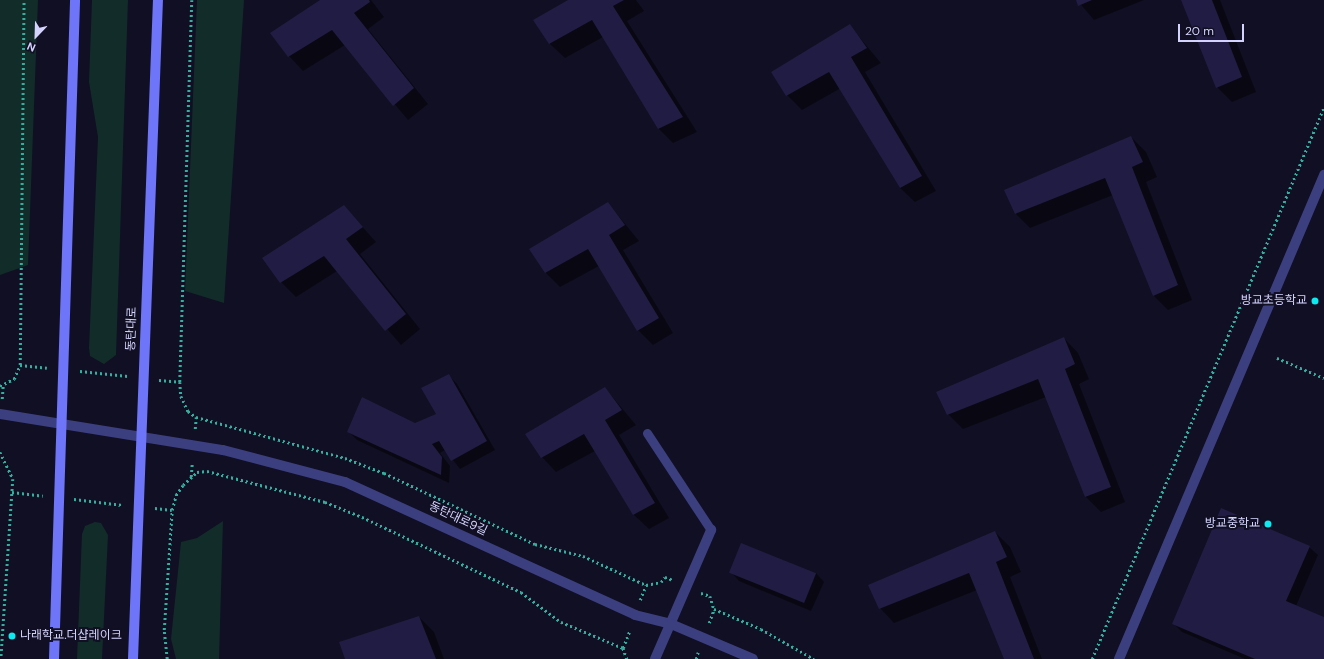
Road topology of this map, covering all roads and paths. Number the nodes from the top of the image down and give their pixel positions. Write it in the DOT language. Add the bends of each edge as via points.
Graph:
graph roads {
  1 [pos="24,0"];
  2 [pos="76,0"];
  3 [pos="158,0"];
  4 [pos="192,0"];
  5 [pos="1324,107"];
  6 [pos="1324,175"];
  7 [pos="1277,358"];
  8 [pos="20,365"];
  9 [pos="63,369"];
  10 [pos="144,378"];
  11 [pos="1324,378"];
  12 [pos="180,382"];
  13 [pos="0,386"];
  14 [pos="0,414"];
  15 [pos="62,423"];
  16 [pos="647,433"];
  17 [pos="142,435"];
  18 [pos="0,452"];
  19 [pos="12,492"];
  20 [pos="59,497"];
  21 [pos="139,506"];
  22 [pos="172,510"];
  23 [pos="711,530"];
  24 [pos="665,577"];
  25 [pos="710,596"];
  26 [pos="671,624"];
  27 [pos="1,659"];
  28 [pos="54,659"];
  29 [pos="133,659"];
  30 [pos="167,659"];
  31 [pos="627,659"];
  32 [pos="655,659"];
  33 [pos="754,659"];
  34 [pos="814,659"];
  35 [pos="1092,659"];
  36 [pos="1119,659"];
  1 -- 8 [label="path"];
  2 -- 9 [label="main road"];
  3 -- 10 [label="main road, 동탄대로"];
  4 -- 12 [label="path"];
  5 -- 35 [label="path"];
  6 -- 36 [label="street"];
  7 -- 11 [label="path"];
  8 -- 9 [label="path"];
  8 -- 13 [label="path" via="14,379"];
  9 -- 10 [label="path"];
  9 -- 15 [label="main road"];
  10 -- 12 [label="path"];
  10 -- 17 [label="main road, 동탄대로"];
  12 -- 24 [label="path" via="185,404 196,417 345,458 535,544 583,556 646,585 661,582"];
  14 -- 15 [label="street, 동탄대로9길"];
  15 -- 17 [label="street, 동탄대로9길"];
  15 -- 20 [label="main road"];
  16 -- 23 [label="lane"];
  17 -- 21 [label="main road, 동탄대로"];
  17 -- 26 [label="street, 동탄대로9길" via="223,450 345,482 635,614"];
  18 -- 19 [label="path" via="13,479"];
  19 -- 20 [label="path"];
  19 -- 27 [label="path"];
  20 -- 21 [label="path"];
  20 -- 28 [label="main road"];
  21 -- 22 [label="path"];
  21 -- 29 [label="main road, 동탄대로"];
  22 -- 30 [label="path" via="164,630"];
  22 -- 31 [label="path" via="176,495 197,472 325,502 521,592 561,622 623,648"];
  23 -- 26 [label="street"];
  25 -- 34 [label="path" via="714,609 761,629"];
  26 -- 32 [label="street"];
  26 -- 33 [label="street, 동탄대로9길"];
}
